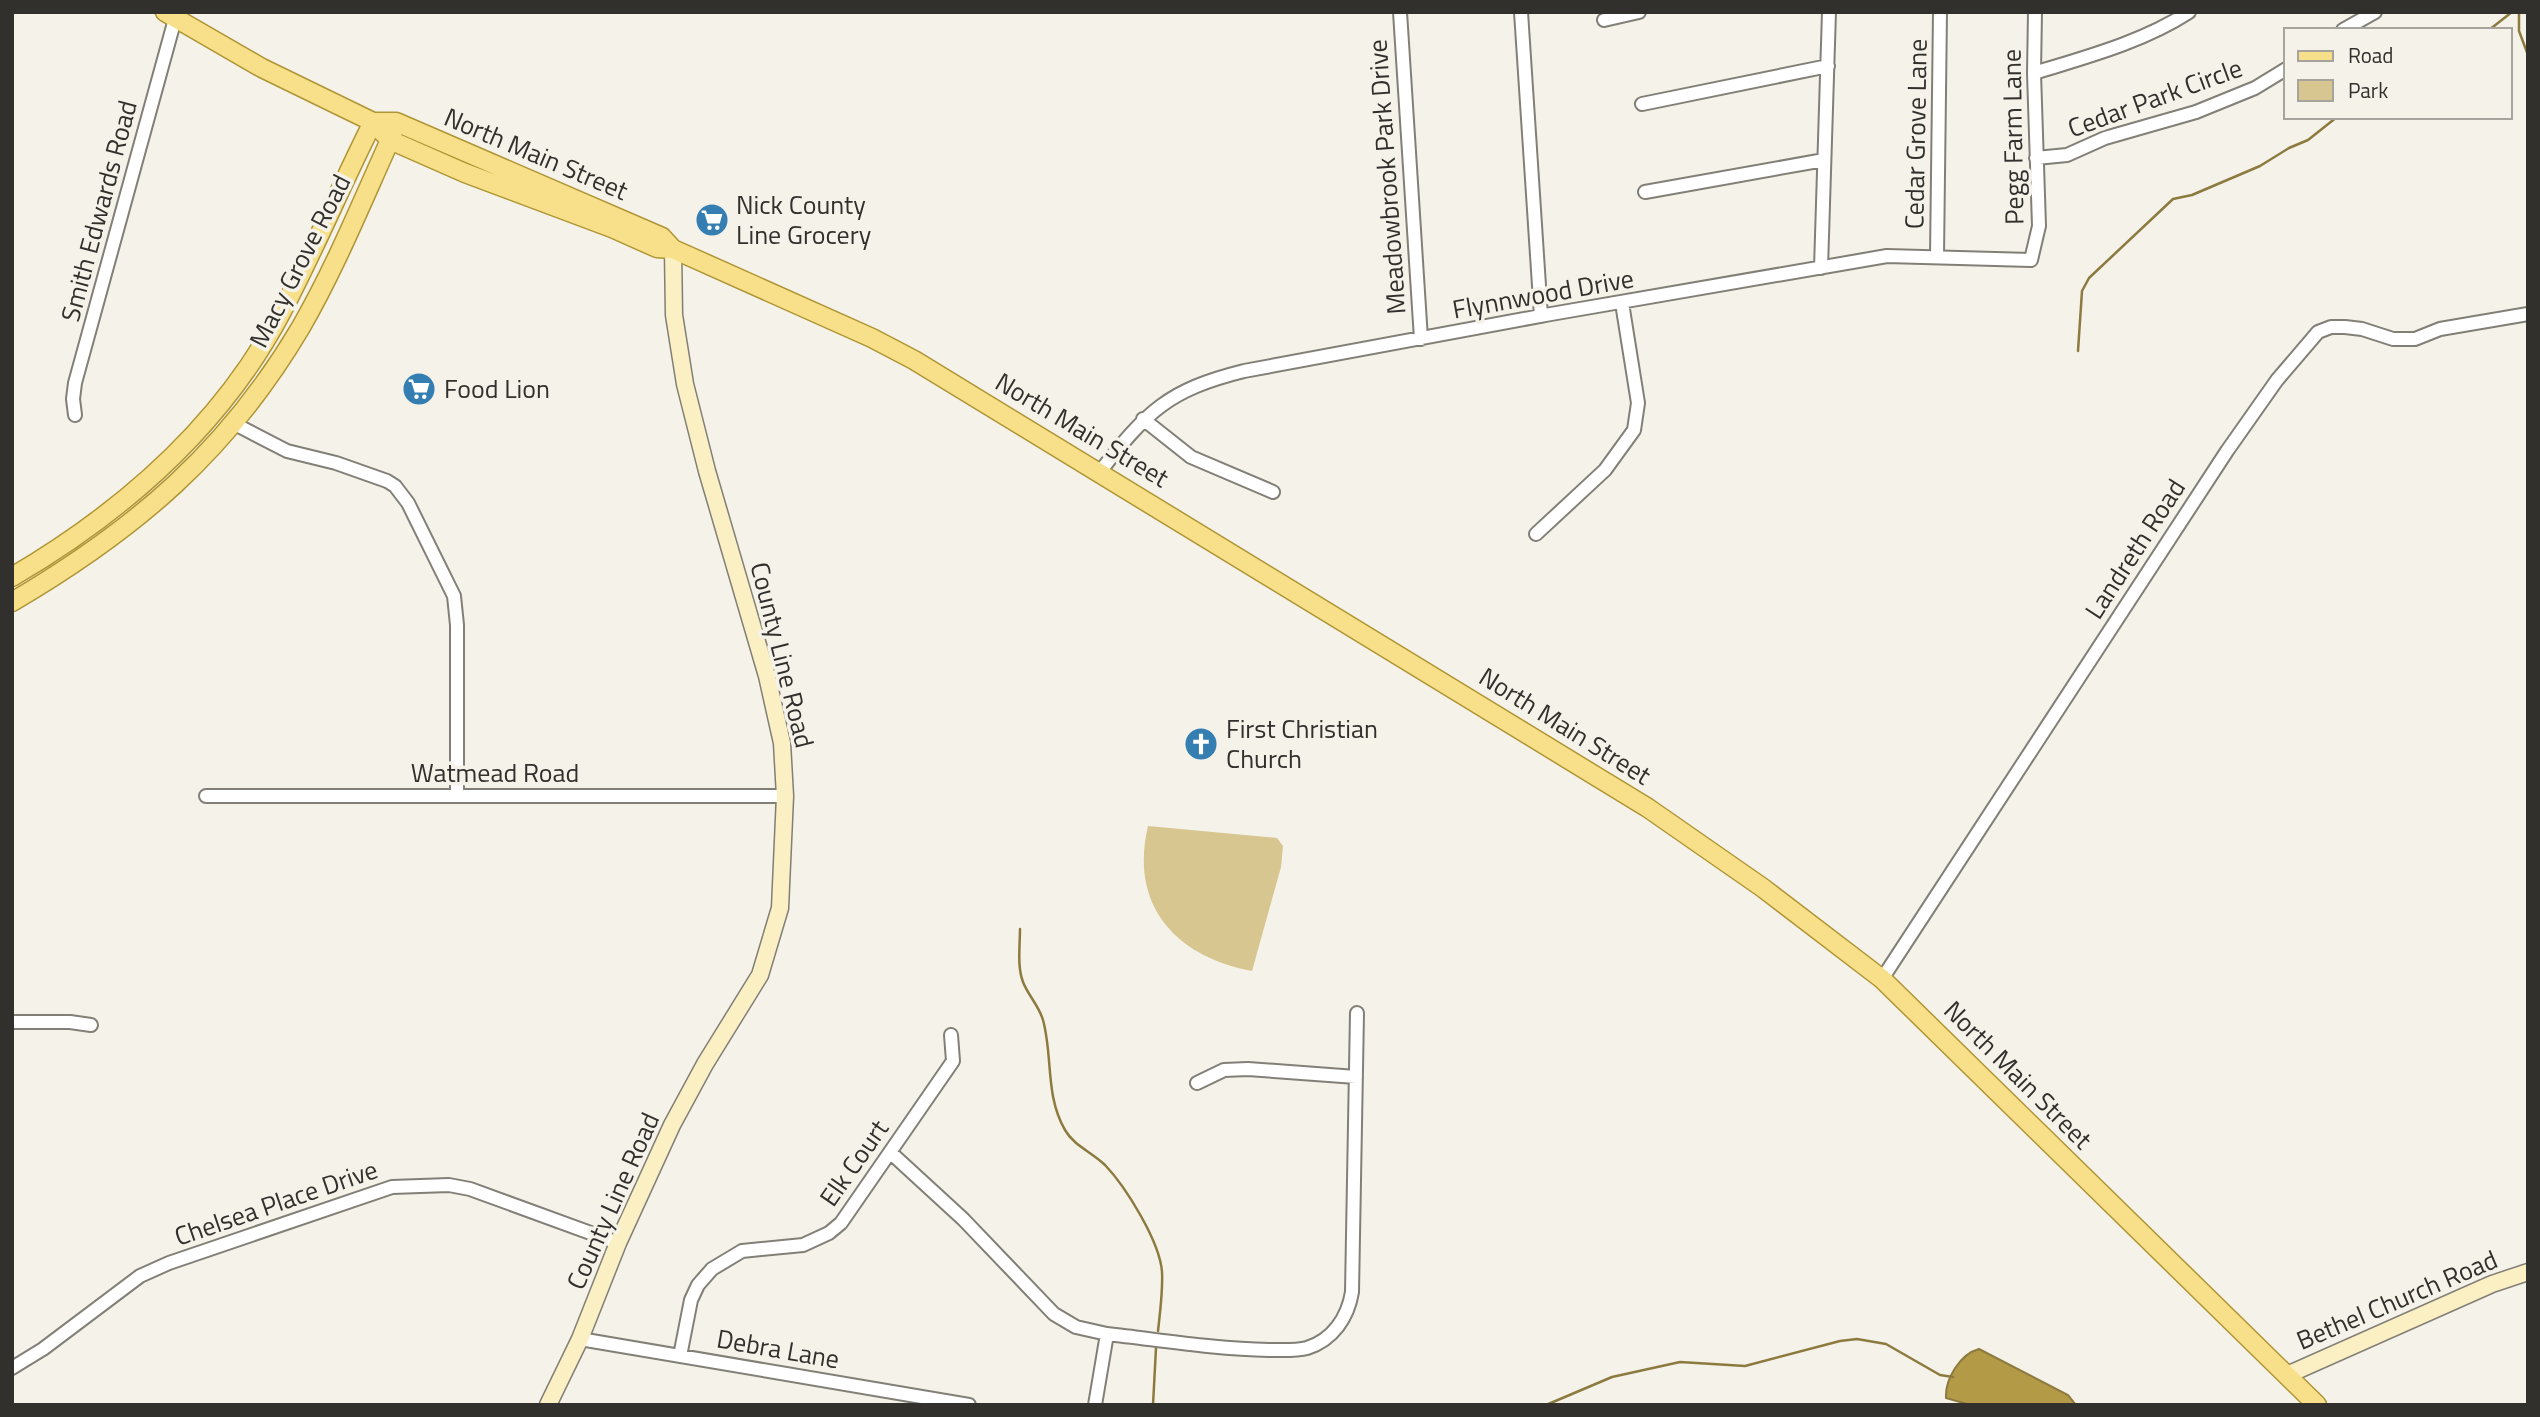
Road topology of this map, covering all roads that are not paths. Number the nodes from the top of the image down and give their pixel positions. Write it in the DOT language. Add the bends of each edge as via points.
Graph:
graph roads {
  1 [pos="1400,12"];
  2 [pos="1521,12"];
  3 [pos="1639,12"];
  4 [pos="1829,12"];
  5 [pos="1940,12"];
  6 [pos="2035,12"];
  7 [pos="2189,12"];
  8 [pos="2375,12"];
  9 [pos="170,16"];
  10 [pos="1604,20"];
  11 [pos="2347,28"];
  12 [pos="1828,66"];
  13 [pos="2284,70"];
  14 [pos="2034,73"];
  15 [pos="1642,104"];
  16 [pos="373,122"];
  17 [pos="396,122"];
  18 [pos="390,140"];
  19 [pos="2036,158"];
  20 [pos="1824,160"];
  21 [pos="1645,192"];
  22 [pos="673,249"];
  23 [pos="1937,256"];
  24 [pos="2031,260"];
  25 [pos="1821,268"];
  26 [pos="1622,303"];
  27 [pos="2528,314"];
  28 [pos="1541,316"];
  29 [pos="1421,339"];
  30 [pos="75,415"];
  31 [pos="1143,419"];
  32 [pos="233,423"];
  33 [pos="1099,472"];
  34 [pos="1273,492"];
  35 [pos="1536,534"];
  36 [pos="12,577"];
  37 [pos="12,602"];
  38 [pos="206,796"];
  39 [pos="457,796"];
  40 [pos="785,796"];
  41 [pos="1882,979"];
  42 [pos="1357,1013"];
  43 [pos="12,1022"];
  44 [pos="91,1025"];
  45 [pos="951,1035"];
  46 [pos="1356,1077"];
  47 [pos="1197,1083"];
  48 [pos="890,1152"];
  49 [pos="618,1243"];
  50 [pos="2528,1272"];
  51 [pos="1107,1334"];
  52 [pos="580,1339"];
  53 [pos="680,1356"];
  54 [pos="12,1368"];
  55 [pos="2287,1375"];
  56 [pos="548,1405"];
  57 [pos="969,1405"];
  58 [pos="1095,1405"];
  59 [pos="2317,1405"];
  1 -- 29 [label="street, Meadowbrook Park Drive"];
  2 -- 28 [label="street"];
  3 -- 10 [label="street"];
  4 -- 12 [label="street"];
  5 -- 23 [label="street, Cedar Grove Lane"];
  6 -- 14 [label="street, Pegg Farm Lane"];
  7 -- 14 [label="street" via="2104,52"];
  8 -- 11 [label="street"];
  9 -- 16 [label="main road, North Main Street"];
  9 -- 30 [label="street, Smith Edwards Road" via="75,383"];
  12 -- 15 [label="street"];
  12 -- 20 [label="street"];
  13 -- 19 [label="street, Cedar Park Circle" via="2255,88 2196,112 2105,138 2067,155"];
  14 -- 19 [label="street, Pegg Farm Lane"];
  16 -- 17 [label="main road, North Main Street"];
  16 -- 18 [label="main road, North Main Street"];
  16 -- 36 [label="main road, Macy Grove Road" via="281,314 225,398 181,449 124,502"];
  17 -- 18 [label="main road, Macy Grove Road"];
  17 -- 22 [label="main road, North Main Street" via="662,237"];
  18 -- 22 [label="main road, North Main Street" via="657,248"];
  18 -- 32 [label="main road, Macy Grove Road" via="307,316"];
  19 -- 24 [label="street, Pegg Farm Lane" via="2039,226"];
  20 -- 21 [label="street"];
  20 -- 25 [label="street"];
  22 -- 33 [label="main road, North Main Street" via="893,349"];
  22 -- 40 [label="street, County Line Road" via="674,315 685,384 776,709"];
  23 -- 24 [label="street, Flynnwood Drive"];
  23 -- 25 [label="street, Flynnwood Drive" via="1887,256"];
  25 -- 26 [label="street, Flynnwood Drive"];
  26 -- 28 [label="street, Flynnwood Drive"];
  26 -- 35 [label="street" via="1639,403 1634,430 1605,470"];
  27 -- 41 [label="street, Landreth Road" via="2441,329 2415,339 2393,339 2344,327 2315,335 2227,450"];
  28 -- 29 [label="street, Flynnwood Drive"];
  29 -- 31 [label="street, Flynnwood Drive" via="1218,377 1181,391"];
  31 -- 33 [label="street, Flynnwood Drive"];
  31 -- 34 [label="street" via="1191,457"];
  32 -- 37 [label="main road, Macy Grove Road" via="189,472 137,519"];
  32 -- 39 [label="street" via="286,451 387,481 416,516 454,596"];
  33 -- 41 [label="main road, North Main Street" via="1648,808"];
  38 -- 39 [label="street, Watmead Road"];
  39 -- 40 [label="street, Watmead Road"];
  40 -- 49 [label="street, County Line Road" via="779,908 760,975 672,1125"];
  41 -- 55 [label="main road, North Main Street"];
  42 -- 46 [label="street"];
  43 -- 44 [label="street"];
  45 -- 48 [label="street, Elk Court" via="953,1060"];
  46 -- 47 [label="street" via="1248,1069 1224,1070"];
  46 -- 51 [label="street" via="1352,1292 1343,1320 1329,1336 1307,1348 1239,1350"];
  48 -- 51 [label="street" via="963,1219 1054,1314 1076,1327"];
  48 -- 53 [label="street, Elk Court" via="830,1233 795,1247 742,1251 712,1269 691,1300"];
  49 -- 52 [label="street, County Line Road"];
  49 -- 54 [label="street, Chelsea Place Drive" via="470,1189 392,1186 140,1276"];
  50 -- 55 [label="street, Bethel Church Road"];
  51 -- 58 [label="street"];
  52 -- 53 [label="street, Debra Lane"];
  52 -- 56 [label="street, County Line Road"];
  53 -- 57 [label="street, Debra Lane"];
  55 -- 59 [label="main road, North Main Street"];
}
